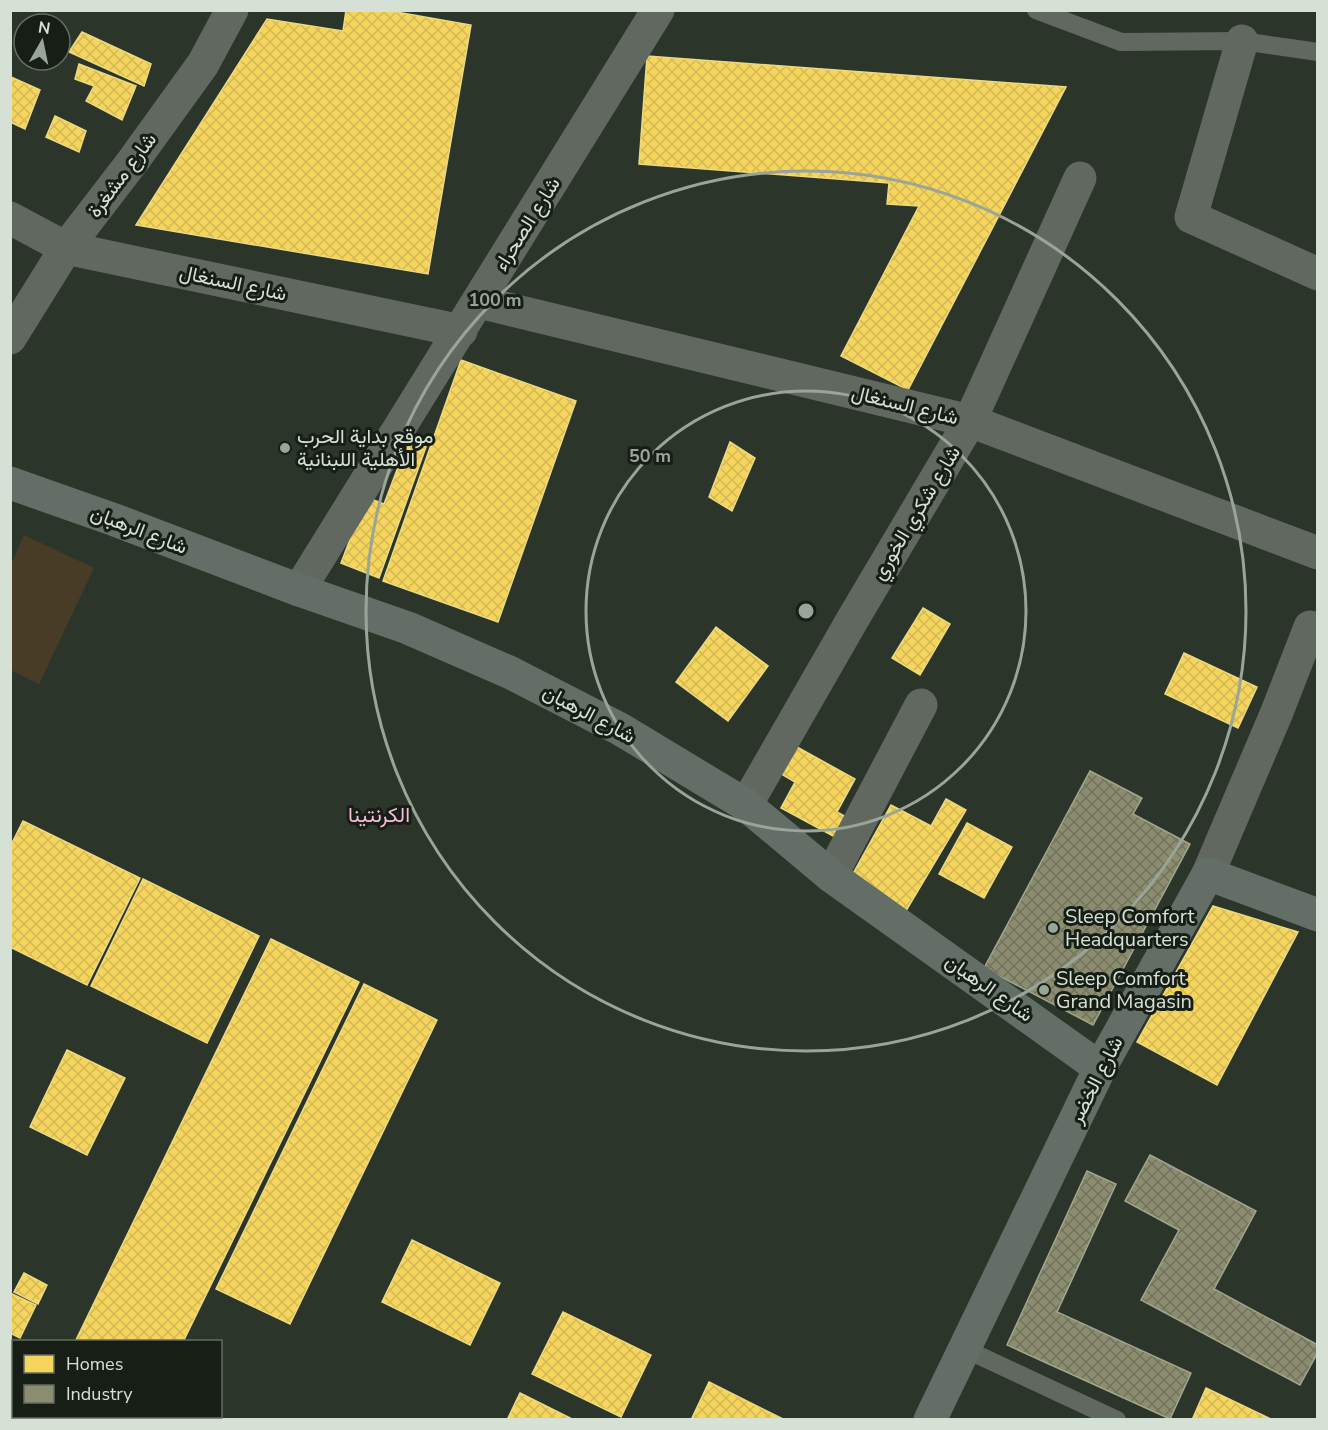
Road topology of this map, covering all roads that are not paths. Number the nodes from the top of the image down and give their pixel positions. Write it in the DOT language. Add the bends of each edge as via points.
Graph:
graph roads {
  1 [pos="232,10"];
  2 [pos="658,10"];
  3 [pos="1036,10"];
  4 [pos="1242,41"];
  5 [pos="1317,52"];
  6 [pos="1080,178"];
  7 [pos="10,218"];
  8 [pos="66,248"];
  9 [pos="1317,274"];
  10 [pos="479,302"];
  11 [pos="461,331"];
  12 [pos="10,338"];
  13 [pos="970,421"];
  14 [pos="10,483"];
  15 [pos="1317,553"];
  16 [pos="299,590"];
  17 [pos="1314,618"];
  18 [pos="921,705"];
  19 [pos="746,805"];
  20 [pos="1209,874"];
  21 [pos="831,876"];
  22 [pos="1317,915"];
  23 [pos="1100,1068"];
  24 [pos="963,1348"];
  25 [pos="930,1419"];
  26 [pos="1117,1419"];
  1 -- 8 [label="street, شارع مشغرة" via="203,64"];
  2 -- 10 [label="street, شارع الصحراء"];
  3 -- 4 [label="lane" via="1121,42"];
  4 -- 5 [label="lane"];
  4 -- 9 [label="street" via="1191,217"];
  6 -- 13 [label="street, شارع شكري الخوري"];
  7 -- 8 [label="street, شارع السنغال"];
  8 -- 11 [label="street, شارع السنغال"];
  8 -- 12 [label="street, شارع مشغرة"];
  10 -- 11 [label="street, شارع الصحراء"];
  10 -- 13 [label="street, شارع السنغال"];
  11 -- 16 [label="street, شارع الصحراء"];
  13 -- 15 [label="street, شارع السنغال"];
  13 -- 19 [label="street, شارع شكري الخوري"];
  14 -- 16 [label="street, شارع الرهبان"];
  16 -- 19 [label="street, شارع الرهبان" via="408,628 509,672 620,729"];
  17 -- 20 [label="street, شارع الخضر"];
  18 -- 21 [label="street"];
  19 -- 21 [label="street, شارع الرهبان"];
  20 -- 22 [label="street"];
  20 -- 23 [label="street, شارع الخضر"];
  21 -- 23 [label="street, شارع الرهبان"];
  23 -- 24 [label="street, شارع الخضر"];
  24 -- 25 [label="street, شارع الخضر"];
  24 -- 26 [label="lane"];
}
